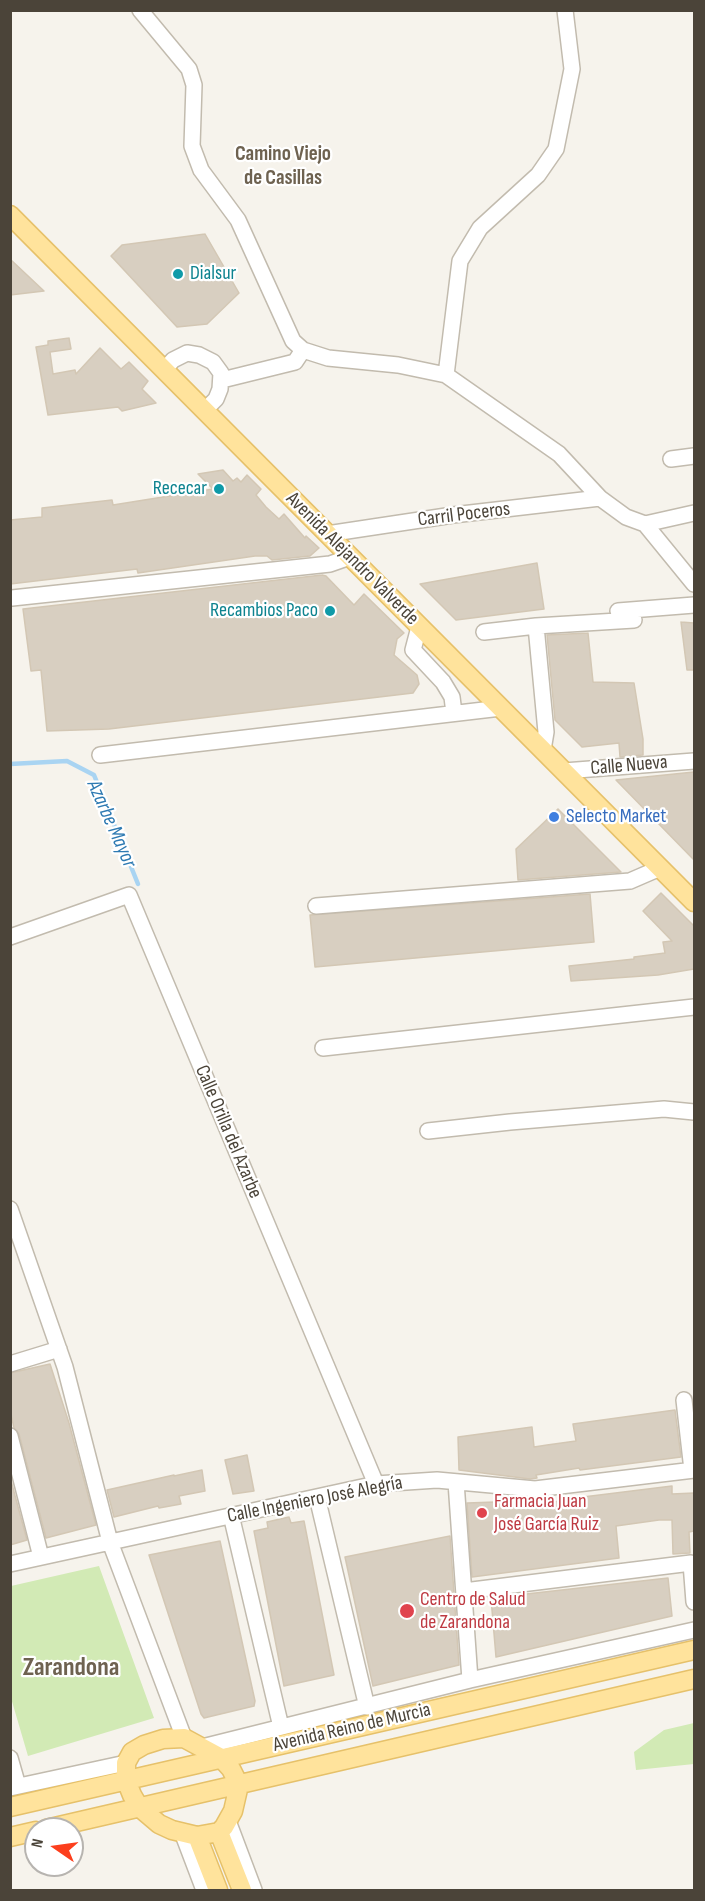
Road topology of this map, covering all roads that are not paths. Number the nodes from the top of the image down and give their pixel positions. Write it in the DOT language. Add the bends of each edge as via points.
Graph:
graph roads {
  1 [pos="140,10"];
  2 [pos="565,10"];
  3 [pos="10,215"];
  4 [pos="303,350"];
  5 [pos="164,370"];
  6 [pos="446,375"];
  7 [pos="222,380"];
  8 [pos="204,410"];
  9 [pos="694,456"];
  10 [pos="671,459"];
  11 [pos="600,498"];
  12 [pos="694,513"];
  13 [pos="645,524"];
  14 [pos="327,534"];
  15 [pos="350,557"];
  16 [pos="694,584"];
  17 [pos="12,598"];
  18 [pos="694,605"];
  19 [pos="549,616"];
  20 [pos="634,620"];
  21 [pos="536,626"];
  22 [pos="419,627"];
  23 [pos="484,632"];
  24 [pos="501,708"];
  25 [pos="454,713"];
  26 [pos="543,750"];
  27 [pos="100,755"];
  28 [pos="694,760"];
  29 [pos="564,771"];
  30 [pos="660,868"];
  31 [pos="694,902"];
  32 [pos="316,906"];
  33 [pos="10,937"];
  34 [pos="694,1007"];
  35 [pos="323,1048"];
  36 [pos="694,1112"];
  37 [pos="428,1131"];
  38 [pos="10,1209"];
  39 [pos="59,1349"];
  40 [pos="10,1364"];
  41 [pos="684,1400"];
  42 [pos="10,1436"];
  43 [pos="693,1470"];
  44 [pos="456,1482"];
  45 [pos="376,1484"];
  46 [pos="317,1497"];
  47 [pos="231,1515"];
  48 [pos="110,1542"];
  49 [pos="41,1557"];
  50 [pos="10,1564"];
  51 [pos="464,1591"];
  52 [pos="694,1602"];
  53 [pos="694,1630"];
  54 [pos="694,1650"];
  55 [pos="694,1679"];
  56 [pos="470,1680"];
  57 [pos="367,1707"];
  58 [pos="281,1727"];
  59 [pos="184,1738"];
  60 [pos="202,1747"];
  61 [pos="10,1758"];
  62 [pos="221,1758"];
  63 [pos="126,1771"];
  64 [pos="239,1785"];
  65 [pos="14,1787"];
  66 [pos="10,1807"];
  67 [pos="139,1807"];
  68 [pos="84,1820"];
  69 [pos="223,1826"];
  70 [pos="189,1834"];
  71 [pos="204,1890"];
  72 [pos="218,1890"];
  73 [pos="242,1890"];
  74 [pos="254,1890"];
  1 -- 4 [label="street" via="189,69 194,85 192,146 201,170 238,220 293,341"];
  2 -- 6 [label="street" via="572,69 556,149 538,175 480,228 460,261"];
  3 -- 5 [label="main road, Avenida Alejandro Valverde"];
  4 -- 6 [label="street" via="328,358 398,365"];
  4 -- 7 [label="street" via="295,362"];
  5 -- 7 [label="street" via="181,355 195,353 218,367"];
  5 -- 8 [label="main road, Avenida Alejandro Valverde"];
  6 -- 11 [label="street" via="559,454"];
  7 -- 8 [label="street" via="216,399"];
  8 -- 14 [label="main road, Avenida Alejandro Valverde"];
  9 -- 10 [label="street"];
  11 -- 13 [label="street" via="626,517"];
  11 -- 14 [label="street, Carril Poceros"];
  12 -- 13 [label="street"];
  13 -- 16 [label="street"];
  14 -- 15 [label="main road, Avenida Alejandro Valverde"];
  15 -- 17 [label="street" via="330,564"];
  15 -- 22 [label="main road, Avenida Alejandro Valverde"];
  18 -- 19 [label="street"];
  20 -- 21 [label="street"];
  21 -- 23 [label="street"];
  21 -- 26 [label="street" via="546,732"];
  22 -- 24 [label="main road, Avenida Alejandro Valverde"];
  22 -- 25 [label="street" via="413,650 443,682 452,697"];
  24 -- 25 [label="street"];
  24 -- 26 [label="main road, Avenida Alejandro Valverde"];
  25 -- 27 [label="street"];
  26 -- 29 [label="main road, Avenida Alejandro Valverde"];
  28 -- 29 [label="street, Calle Nueva"];
  29 -- 30 [label="main road, Avenida Alejandro Valverde"];
  30 -- 31 [label="main road, Avenida Alejandro Valverde"];
  30 -- 32 [label="street" via="630,881"];
  33 -- 45 [label="street, Calle Orilla del Azarbe" via="129,896"];
  34 -- 35 [label="street"];
  36 -- 37 [label="street" via="664,1109"];
  38 -- 39 [label="street"];
  39 -- 40 [label="street"];
  39 -- 48 [label="street"];
  41 -- 43 [label="street"];
  42 -- 49 [label="street"];
  43 -- 44 [label="street, Calle Ingeniero José Alegría" via="535,1489"];
  44 -- 45 [label="street, Calle Ingeniero José Alegría"];
  44 -- 51 [label="street"];
  45 -- 46 [label="street, Calle Ingeniero José Alegría"];
  46 -- 47 [label="street, Calle Ingeniero José Alegría"];
  46 -- 57 [label="street"];
  47 -- 48 [label="street, Calle Ingeniero José Alegría"];
  47 -- 58 [label="street"];
  48 -- 49 [label="street, Calle Ingeniero José Alegría"];
  48 -- 59 [label="street"];
  49 -- 50 [label="street, Calle Ingeniero José Alegría"];
  51 -- 52 [label="street" via="691,1563"];
  51 -- 56 [label="street"];
  53 -- 56 [label="street"];
  54 -- 62 [label="main road, Avenida Reino de Murcia"];
  55 -- 64 [label="main road, Avenida Reino de Murcia"];
  56 -- 57 [label="street"];
  57 -- 58 [label="street"];
  58 -- 60 [label="street"];
  59 -- 60 [label="main road"];
  59 -- 63 [label="main road" via="144,1745 132,1752"];
  60 -- 62 [label="main road"];
  61 -- 65 [label="street"];
  62 -- 63 [label="main road, Avenida Reino de Murcia"];
  62 -- 64 [label="main road"];
  63 -- 65 [label="street"];
  63 -- 66 [label="main road, Avenida Reino de Murcia"];
  63 -- 67 [label="main road"];
  64 -- 67 [label="main road, Avenida Reino de Murcia"];
  64 -- 69 [label="main road" via="237,1801"];
  67 -- 68 [label="main road, Avenida Reino de Murcia"];
  67 -- 70 [label="main road" via="152,1820"];
  69 -- 70 [label="main road"];
  69 -- 73 [label="main road"];
  69 -- 74 [label="street"];
  70 -- 71 [label="street"];
  70 -- 72 [label="main road"];
}
